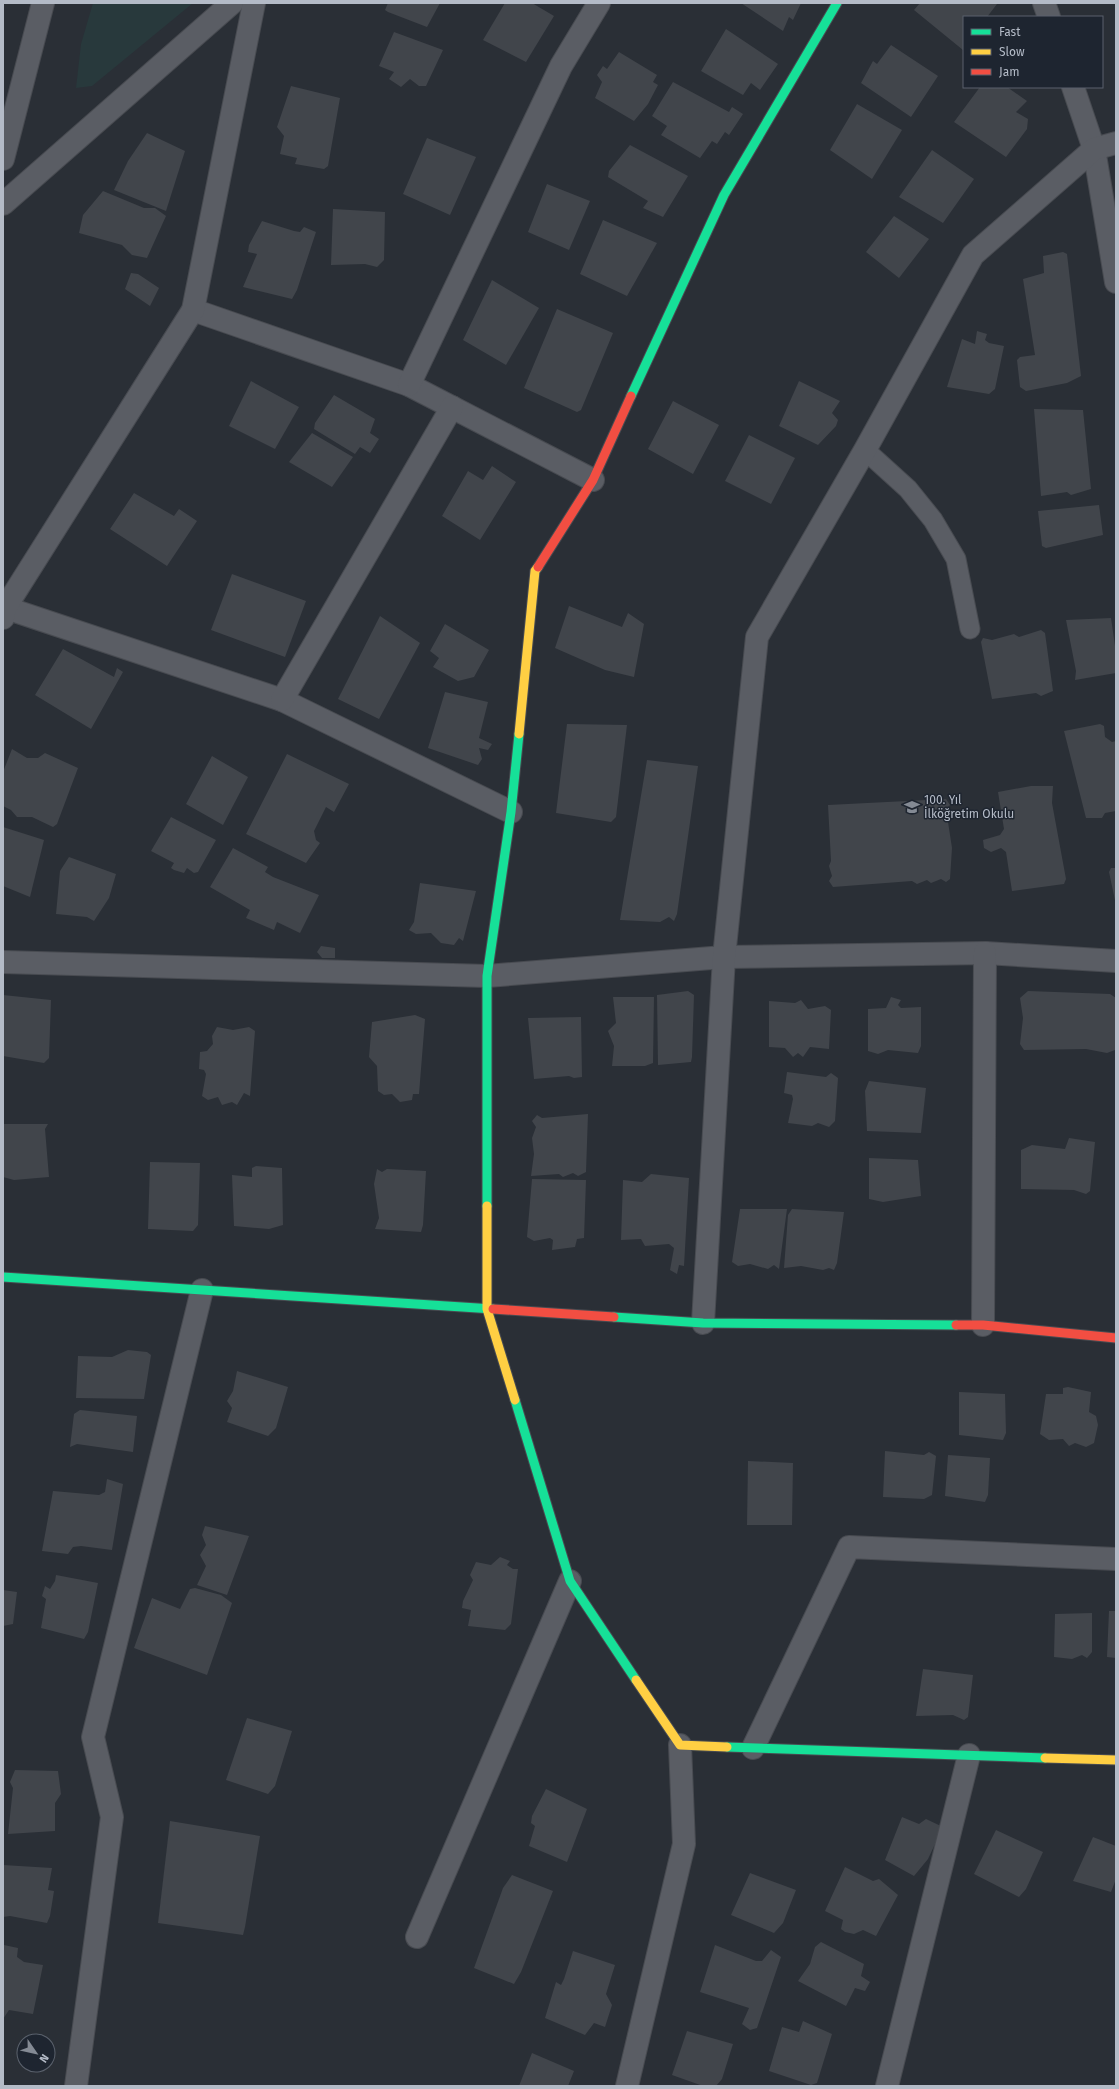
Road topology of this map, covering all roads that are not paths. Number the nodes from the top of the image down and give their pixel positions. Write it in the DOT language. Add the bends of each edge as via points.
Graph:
graph roads {
  1 [pos="43,3"];
  2 [pos="232,3"];
  3 [pos="254,3"];
  4 [pos="599,3"];
  5 [pos="837,3"];
  6 [pos="1044,3"];
  7 [pos="1049,16"];
  8 [pos="1073,88"];
  9 [pos="1116,143"];
  10 [pos="1094,149"];
  11 [pos="3,158"];
  12 [pos="3,204"];
  13 [pos="1116,282"];
  14 [pos="193,310"];
  15 [pos="409,385"];
  16 [pos="452,407"];
  17 [pos="865,450"];
  18 [pos="593,480"];
  19 [pos="4,611"];
  20 [pos="970,629"];
  21 [pos="282,700"];
  22 [pos="512,812"];
  23 [pos="985,953"];
  24 [pos="724,957"];
  25 [pos="1116,961"];
  26 [pos="3,962"];
  27 [pos="488,976"];
  28 [pos="3,1277"];
  29 [pos="202,1290"];
  30 [pos="487,1309"];
  31 [pos="703,1323"];
  32 [pos="983,1325"];
  33 [pos="1116,1338"];
  34 [pos="1116,1559"];
  35 [pos="570,1581"];
  36 [pos="680,1745"];
  37 [pos="753,1748"];
  38 [pos="968,1755"];
  39 [pos="1116,1760"];
  40 [pos="417,1936"];
  41 [pos="76,2086"];
  42 [pos="627,2086"];
  43 [pos="887,2086"];
  1 -- 11 [label="street"];
  2 -- 12 [label="street"];
  3 -- 14 [label="street"];
  4 -- 15 [label="street" via="561,66"];
  5 -- 18 [label="street" via="724,195"];
  6 -- 7 [label="street"];
  8 -- 10 [label="street"];
  9 -- 10 [label="street"];
  10 -- 13 [label="street"];
  10 -- 17 [label="street" via="973,255"];
  14 -- 15 [label="street"];
  14 -- 19 [label="street"];
  15 -- 16 [label="street"];
  16 -- 18 [label="street"];
  16 -- 21 [label="street"];
  17 -- 20 [label="lane" via="908,489 933,520 956,559"];
  17 -- 24 [label="street" via="757,637"];
  18 -- 22 [label="street" via="535,570"];
  19 -- 21 [label="street"];
  21 -- 22 [label="street"];
  22 -- 27 [label="street"];
  23 -- 24 [label="street"];
  23 -- 25 [label="street"];
  23 -- 32 [label="street"];
  24 -- 27 [label="street"];
  24 -- 31 [label="street"];
  26 -- 27 [label="street"];
  27 -- 30 [label="street"];
  28 -- 29 [label="street"];
  29 -- 30 [label="street"];
  29 -- 41 [label="street" via="93,1737 112,1817"];
  30 -- 31 [label="street"];
  30 -- 35 [label="street"];
  31 -- 32 [label="street"];
  32 -- 33 [label="street"];
  34 -- 37 [label="street" via="849,1547"];
  35 -- 36 [label="street"];
  35 -- 40 [label="street"];
  36 -- 37 [label="street"];
  36 -- 42 [label="street" via="684,1844"];
  37 -- 38 [label="street"];
  38 -- 39 [label="street"];
  38 -- 43 [label="street"];
}
